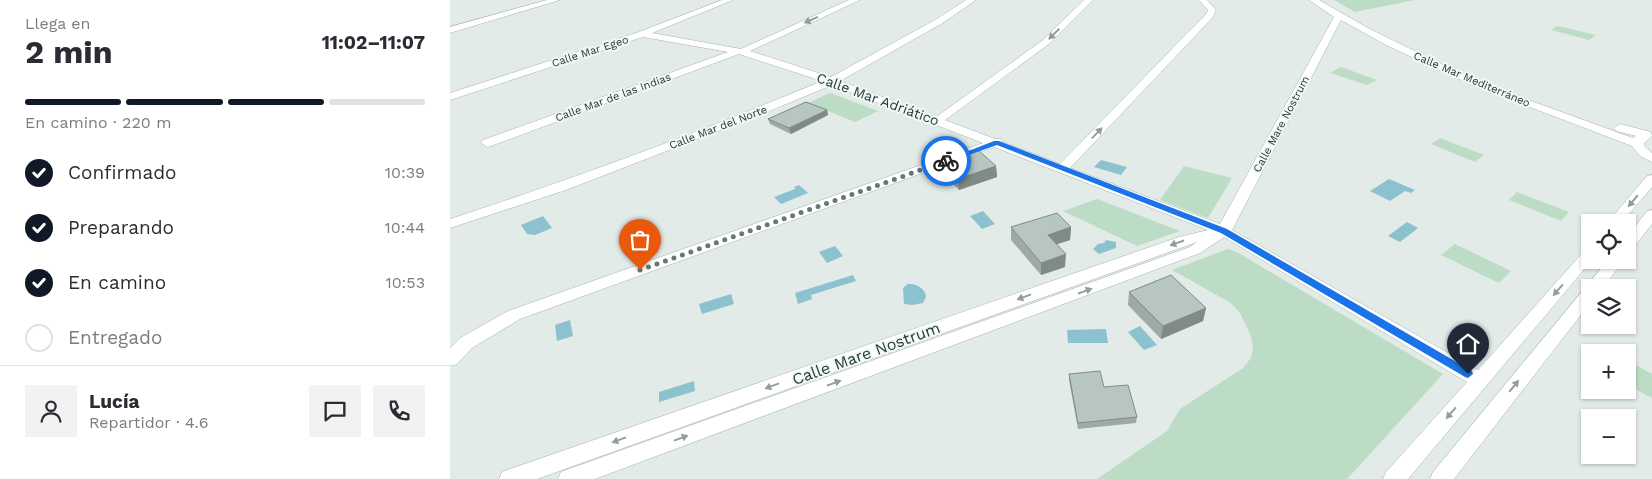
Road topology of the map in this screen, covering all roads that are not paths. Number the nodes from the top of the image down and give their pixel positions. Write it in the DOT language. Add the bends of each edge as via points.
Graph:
graph roads {
  1 [pos="543,0"];
  2 [pos="556,0"];
  3 [pos="728,0"];
  4 [pos="856,0"];
  5 [pos="972,0"];
  6 [pos="1089,0"];
  7 [pos="1202,0"];
  8 [pos="1313,0"];
  9 [pos="1324,0"];
  10 [pos="1339,16"];
  11 [pos="450,26"];
  12 [pos="450,30"];
  13 [pos="642,34"];
  14 [pos="740,52"];
  15 [pos="832,81"];
  16 [pos="450,97"];
  17 [pos="938,121"];
  18 [pos="1650,135"];
  19 [pos="997,142"];
  20 [pos="487,143"];
  21 [pos="1637,144"];
  22 [pos="1652,158"];
  23 [pos="1063,168"];
  24 [pos="1652,179"];
  25 [pos="1622,214"];
  26 [pos="1652,214"];
  27 [pos="450,224"];
  28 [pos="1224,231"];
  29 [pos="1636,235"];
  30 [pos="1581,263"];
  31 [pos="1609,269"];
  32 [pos="1601,279"];
  33 [pos="1581,303"];
  34 [pos="450,359"];
  35 [pos="1480,380"];
  36 [pos="510,479"];
  37 [pos="570,479"];
  38 [pos="1394,479"];
  39 [pos="1441,479"];
  1 -- 11 [label="street"];
  2 -- 12 [label="street"];
  3 -- 13 [label="street, Calle Mar Egeo"];
  4 -- 14 [label="street, Calle Mar de las Indias, one-way"];
  5 -- 15 [label="street, Calle Mar del Norte"];
  6 -- 17 [label="street, one-way" via="1046,42"];
  23 -- 7 [label="street, one-way" via="1210,15 1212,10"];
  8 -- 10 [label="street, Calle Mar Mediterráneo"];
  9 -- 18 [label="street, Calle Mar Mediterráneo" via="1368,27 1436,59 1540,101 1612,126"];
  10 -- 21 [label="street, Calle Mar Mediterráneo" via="1462,77"];
  10 -- 28 [label="street, Calle Mare Nostrum"];
  13 -- 14 [label="street, Calle Mar Adriático"];
  13 -- 16 [label="street, Calle Mar Egeo"];
  14 -- 15 [label="street, Calle Mar Adriático"];
  14 -- 20 [label="street, Calle Mar de las Indias"];
  15 -- 17 [label="street, Calle Mar Adriático"];
  15 -- 27 [label="street, Calle Mar del Norte" via="561,187"];
  17 -- 19 [label="street, Calle Mar Adriático"];
  18 -- 21 [label="street" via="1641,137"];
  19 -- 23 [label="street, Calle Mar Adriático"];
  19 -- 34 [label="street" via="514,315 466,343"];
  21 -- 22 [label="street, Calle Mar Mediterráneo"];
  23 -- 28 [label="street, Calle Mar Adriático"];
  24 -- 25 [label="street, one-way"];
  26 -- 29 [label="street"];
  28 -- 35 [label="street, Calle Mar Adriático"];
  28 -- 36 [label="street, Calle Mare Nostrum, one-way" via="1184,240"];
  37 -- 28 [label="street, Calle Mare Nostrum, one-way" via="1196,250"];
  30 -- 35 [label="street, one-way"];
  31 -- 32 [label="street"];
  39 -- 33 [label="street, one-way"];
  35 -- 38 [label="street, one-way"];
}
